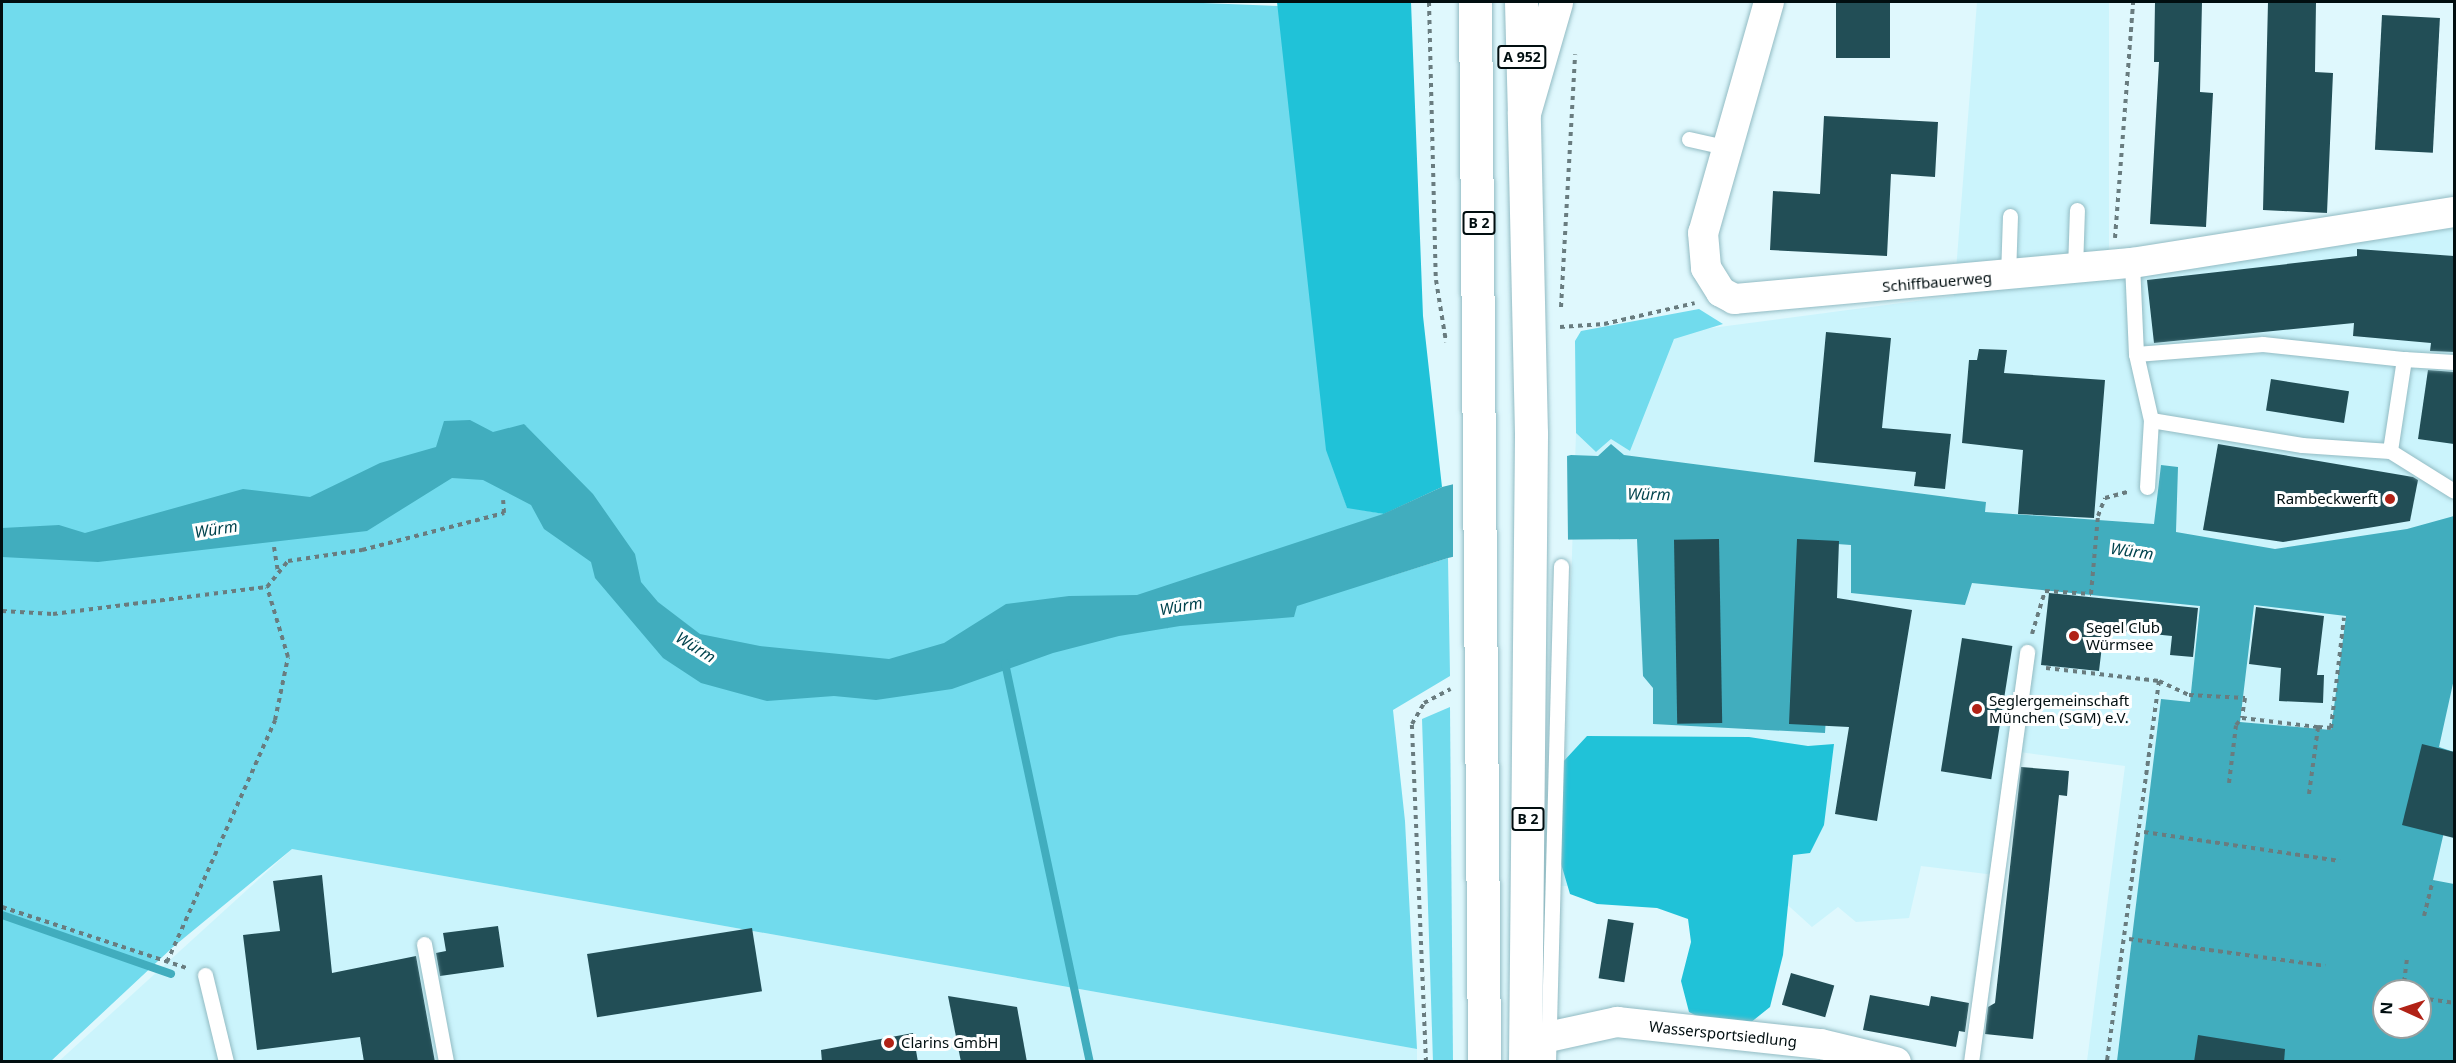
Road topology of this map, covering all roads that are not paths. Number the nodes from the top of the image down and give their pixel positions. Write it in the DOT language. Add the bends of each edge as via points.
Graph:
graph roads {
  1 [pos="1475,2"];
  2 [pos="1521,2"];
  3 [pos="1556,2"];
  4 [pos="1769,2"];
  5 [pos="1524,113"];
  6 [pos="1689,139"];
  7 [pos="1728,148"];
  8 [pos="2077,210"];
  9 [pos="2454,212"];
  10 [pos="2010,216"];
  11 [pos="2123,264"];
  12 [pos="2075,269"];
  13 [pos="2008,276"];
  14 [pos="2136,354"];
  15 [pos="2404,359"];
  16 [pos="2454,362"];
  17 [pos="2151,420"];
  18 [pos="2390,451"];
  19 [pos="2147,487"];
  20 [pos="2454,491"];
  21 [pos="1546,571"];
  22 [pos="2026,659"];
  23 [pos="424,944"];
  24 [pos="205,975"];
  25 [pos="1548,1049"];
  26 [pos="226,1062"];
  27 [pos="446,1062"];
  28 [pos="1484,1062"];
  29 [pos="1525,1062"];
  30 [pos="1896,1062"];
  31 [pos="1971,1062"];
  1 -- 28 [label="main road, B 2" via="1482,445"];
  2 -- 5 [label="main road, A 952"];
  3 -- 5 [label="main road"];
  4 -- 7 [label="street"];
  5 -- 21 [label="main road, B 2" via="1531,433"];
  6 -- 7 [label="lane"];
  7 -- 13 [label="street, Schiffbauerweg" via="1702,249 1706,267 1721,292 1734,299"];
  8 -- 12 [label="lane"];
  9 -- 11 [label="street, Schiffbauerweg"];
  10 -- 13 [label="lane"];
  11 -- 12 [label="street, Schiffbauerweg"];
  11 -- 14 [label="lane"];
  12 -- 13 [label="street, Schiffbauerweg"];
  14 -- 15 [label="lane" via="2263,344"];
  14 -- 17 [label="lane"];
  15 -- 16 [label="lane"];
  15 -- 18 [label="lane"];
  17 -- 18 [label="lane" via="2302,445"];
  17 -- 19 [label="lane"];
  18 -- 20 [label="lane"];
  21 -- 25 [label="lane"];
  21 -- 29 [label="main road, B 2"];
  22 -- 31 [label="lane"];
  23 -- 27 [label="lane"];
  24 -- 26 [label="lane"];
  25 -- 30 [label="street, Wassersportsiedlung" via="1617,1022 1821,1044"];
}
